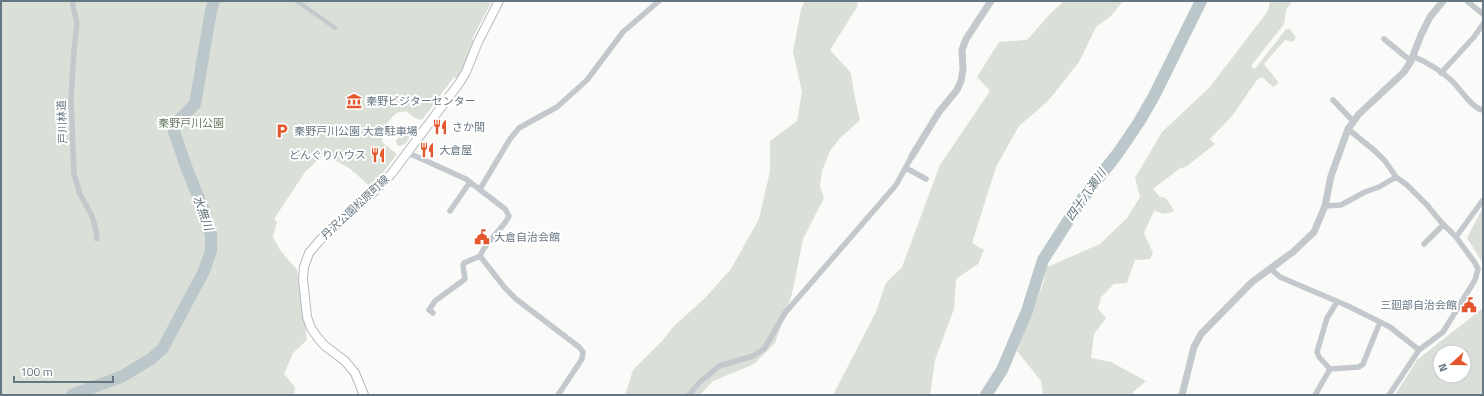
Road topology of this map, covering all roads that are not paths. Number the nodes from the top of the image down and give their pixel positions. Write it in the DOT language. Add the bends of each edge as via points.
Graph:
graph roads {
  1 [pos="72,1"];
  2 [pos="297,1"];
  3 [pos="499,1"];
  4 [pos="659,1"];
  5 [pos="991,1"];
  6 [pos="1443,1"];
  7 [pos="1467,1"];
  8 [pos="1483,14"];
  9 [pos="1483,24"];
  10 [pos="335,28"];
  11 [pos="1384,39"];
  12 [pos="1412,59"];
  13 [pos="1441,73"];
  14 [pos="1333,100"];
  15 [pos="1483,110"];
  16 [pos="1353,121"];
  17 [pos="1348,129"];
  18 [pos="406,154"];
  19 [pos="912,156"];
  20 [pos="906,168"];
  21 [pos="1396,177"];
  22 [pos="926,179"];
  23 [pos="470,182"];
  24 [pos="480,189"];
  25 [pos="1483,200"];
  26 [pos="1325,206"];
  27 [pos="450,211"];
  28 [pos="1443,225"];
  29 [pos="1456,236"];
  30 [pos="98,239"];
  31 [pos="1424,244"];
  32 [pos="480,256"];
  33 [pos="1270,269"];
  34 [pos="1337,302"];
  35 [pos="433,313"];
  36 [pos="1380,322"];
  37 [pos="1419,350"];
  38 [pos="1330,369"];
  39 [pos="364,395"];
  40 [pos="558,395"];
  41 [pos="689,395"];
  42 [pos="1182,395"];
  43 [pos="1316,395"];
  44 [pos="1389,395"];
  1 -- 30 [label="street, 戸川林道" via="77,24 71,98 74,174 80,194 92,216"];
  2 -- 10 [label="street"];
  3 -- 18 [label="main road, 丹沢公園松原町線" via="466,72"];
  4 -- 24 [label="street" via="624,32 587,80 556,107 519,128"];
  5 -- 19 [label="street" via="966,39 962,50 963,70 957,90 935,118"];
  6 -- 12 [label="street" via="1430,17"];
  7 -- 8 [label="street"];
  9 -- 13 [label="street"];
  11 -- 12 [label="street"];
  12 -- 13 [label="street"];
  12 -- 16 [label="street" via="1401,75"];
  13 -- 15 [label="street" via="1479,110"];
  14 -- 16 [label="street"];
  16 -- 17 [label="street"];
  17 -- 21 [label="street" via="1375,151"];
  17 -- 26 [label="street" via="1331,176"];
  18 -- 23 [label="street"];
  18 -- 39 [label="main road, 丹沢公園松原町線" via="376,190 320,240 309,253 304,268 307,317 311,328 325,346 345,361 355,373"];
  19 -- 20 [label="street"];
  20 -- 22 [label="street"];
  20 -- 41 [label="street" via="896,184 785,313 764,349 754,356 718,366"];
  21 -- 26 [label="street" via="1341,205"];
  21 -- 28 [label="street" via="1417,195"];
  23 -- 24 [label="street"];
  23 -- 27 [label="street"];
  24 -- 32 [label="street" via="506,209 509,216 505,224 484,246"];
  25 -- 29 [label="street"];
  26 -- 33 [label="street" via="1314,232 1306,242"];
  28 -- 29 [label="street"];
  28 -- 31 [label="street"];
  29 -- 37 [label="street" via="1477,266 1477,275 1443,332"];
  32 -- 35 [label="street" via="464,263 465,279 435,301 429,310"];
  32 -- 40 [label="street" via="516,299 583,352 582,359"];
  33 -- 34 [label="street" via="1280,277"];
  33 -- 42 [label="street" via="1252,282 1196,340"];
  34 -- 36 [label="street"];
  34 -- 38 [label="street" via="1327,318 1317,352"];
  36 -- 37 [label="street" via="1390,326"];
  36 -- 38 [label="street" via="1363,364 1359,367"];
  37 -- 44 [label="street"];
  38 -- 43 [label="street"];
}
